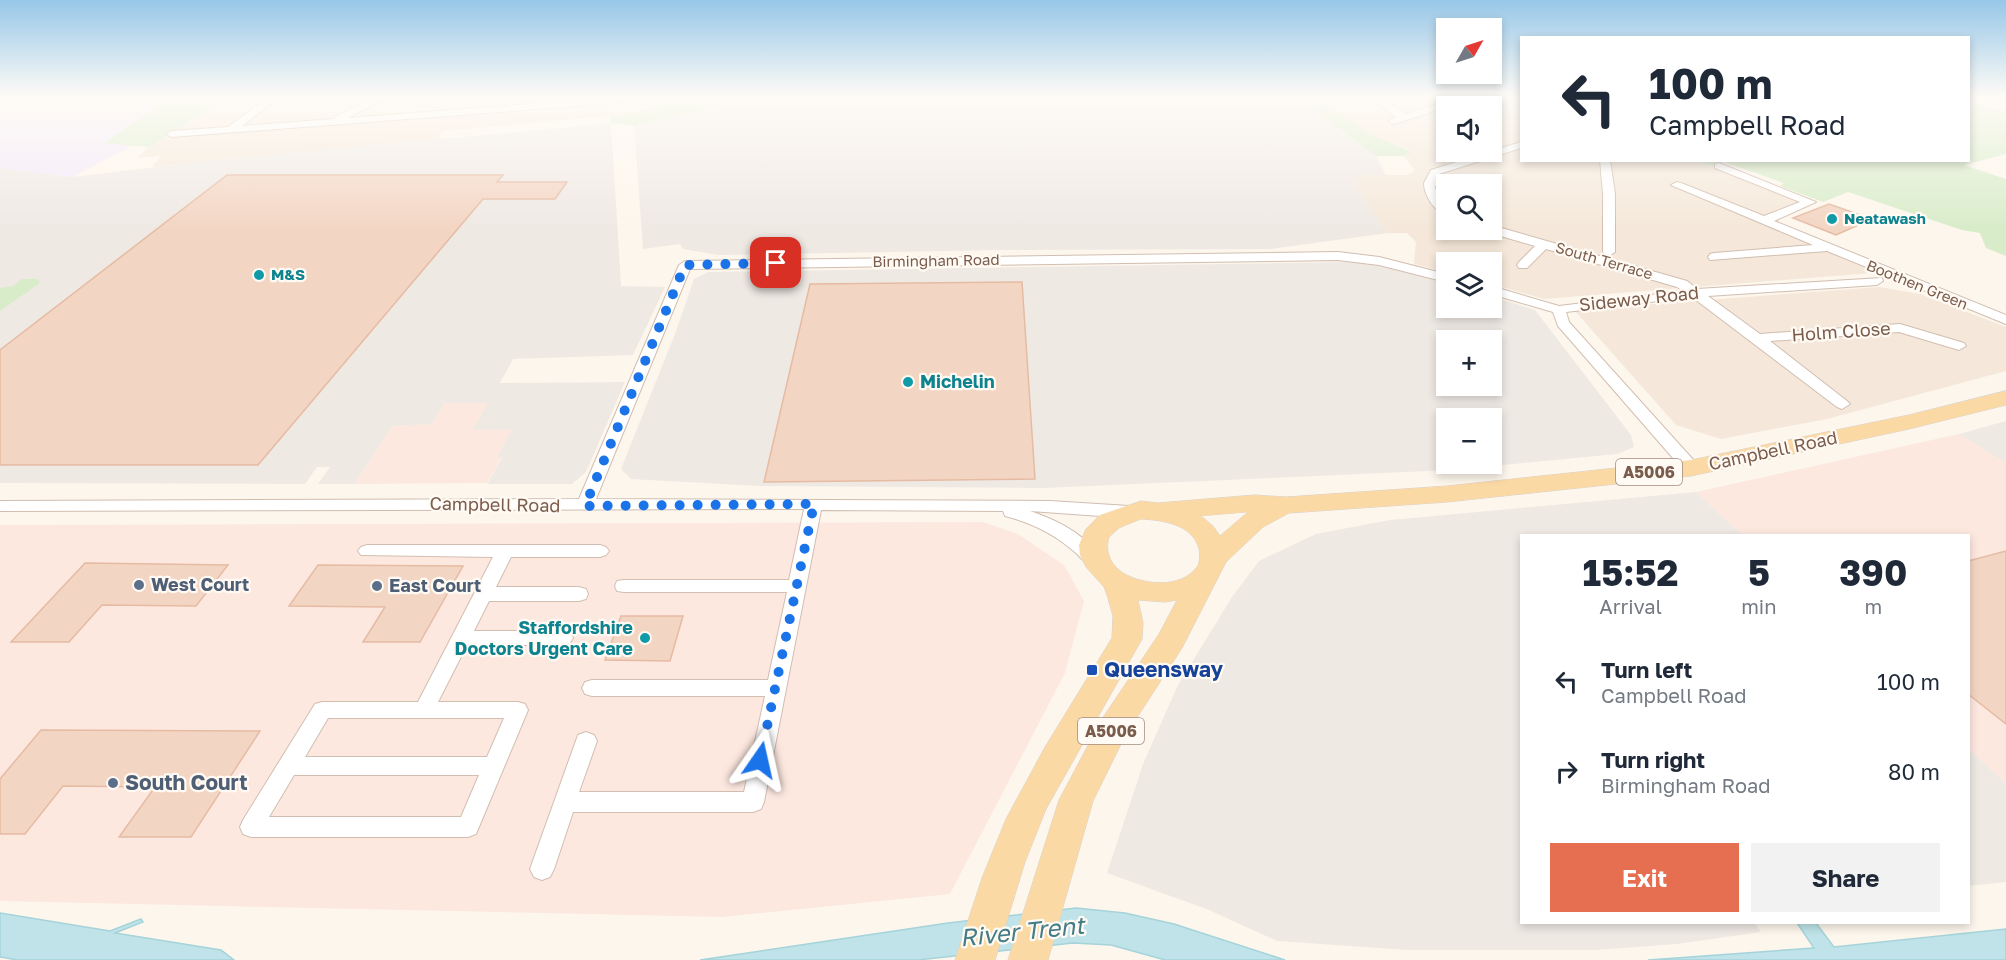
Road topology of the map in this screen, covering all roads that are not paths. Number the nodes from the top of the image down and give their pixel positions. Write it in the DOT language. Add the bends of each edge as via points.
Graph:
graph roads {
  1 [pos="1520,145"];
  2 [pos="1605,162"];
  3 [pos="1719,166"];
  4 [pos="1677,185"];
  5 [pos="1436,200"];
  6 [pos="1764,221"];
  7 [pos="1502,231"];
  8 [pos="1544,244"];
  9 [pos="1828,248"];
  10 [pos="1609,252"];
  11 [pos="1713,257"];
  12 [pos="1523,265"];
  13 [pos="1436,275"];
  14 [pos="1874,288"];
  15 [pos="1502,293"];
  16 [pos="1696,293"];
  17 [pos="1559,310"];
  18 [pos="2006,320"];
  19 [pos="1757,338"];
  20 [pos="1959,346"];
  21 [pos="2006,398"];
  22 [pos="1842,405"];
  23 [pos="1691,468"];
  24 [pos="814,504"];
  25 [pos="0,506"];
  26 [pos="585,506"];
  27 [pos="1286,506"];
  28 [pos="990,507"];
  29 [pos="1160,511"];
  30 [pos="1129,512"];
  31 [pos="367,550"];
  32 [pos="505,551"];
  33 [pos="600,551"];
  34 [pos="1209,568"];
  35 [pos="1108,574"];
  36 [pos="624,586"];
  37 [pos="797,586"];
  38 [pos="483,594"];
  39 [pos="579,594"];
  40 [pos="461,638"];
  41 [pos="563,638"];
  42 [pos="592,688"];
  43 [pos="775,688"];
  44 [pos="424,710"];
  45 [pos="586,741"];
  46 [pos="288,766"];
  47 [pos="494,766"];
  48 [pos="565,802"];
  49 [pos="542,869"];
  50 [pos="975,960"];
  51 [pos="1028,960"];
  1 -- 5 [label="street" via="1435,172 1429,180"];
  2 -- 10 [label="street"];
  3 -- 6 [label="street" via="1810,202"];
  4 -- 6 [label="street, Boothen Green"];
  6 -- 9 [label="street, Boothen Green"];
  7 -- 8 [label="street, South Terrace"];
  8 -- 12 [label="street, South Terrace"];
  8 -- 16 [label="street, South Terrace" via="1672,280"];
  9 -- 11 [label="street, Boothen Green"];
  9 -- 18 [label="street, Boothen Green"];
  13 -- 26 [label="street, Birmingham Road" via="1379,261 1338,256 685,265"];
  14 -- 16 [label="street, Sideway Road" via="1854,284"];
  15 -- 17 [label="street"];
  16 -- 17 [label="street, Sideway Road"];
  16 -- 19 [label="street, South Terrace"];
  17 -- 23 [label="street, Sideway Road" via="1563,323"];
  19 -- 20 [label="street, Holm Close" via="1900,328"];
  19 -- 22 [label="street, South Terrace"];
  21 -- 23 [label="main road, Campbell Road / A5006"];
  23 -- 27 [label="main road, Campbell Road / A5006" via="1447,494"];
  24 -- 26 [label="street, Campbell Road"];
  24 -- 28 [label="street, Campbell Road"];
  24 -- 37 [label="street"];
  25 -- 26 [label="street, Campbell Road"];
  27 -- 29 [label="main road, Campbell Road / A5006" via="1254,503"];
  27 -- 34 [label="main road, Campbell Road / A5006" via="1258,517"];
  28 -- 30 [label="street, Campbell Road" via="1050,506"];
  28 -- 35 [label="street, Campbell Road" via="1024,514 1056,527"];
  29 -- 30 [label="main road"];
  29 -- 34 [label="main road" via="1197,526 1209,539"];
  30 -- 35 [label="main road" via="1112,518 1095,535 1092,549"];
  31 -- 32 [label="street"];
  32 -- 33 [label="street"];
  32 -- 38 [label="street"];
  34 -- 35 [label="main road" via="1197,583 1175,591 1132,588"];
  34 -- 51 [label="main road, A5006" via="1171,640 1113,728 1076,800"];
  35 -- 50 [label="main road, A5006" via="1129,614 1127,639 1053,762 1019,830 994,893"];
  36 -- 37 [label="street"];
  37 -- 43 [label="street"];
  38 -- 39 [label="street"];
  38 -- 40 [label="street"];
  40 -- 41 [label="street"];
  40 -- 44 [label="street"];
  42 -- 43 [label="street"];
  43 -- 48 [label="street" via="753,802"];
  44 -- 46 [label="street" via="322,710"];
  44 -- 47 [label="street" via="518,710"];
  45 -- 48 [label="street"];
  46 -- 47 [label="street"];
  46 -- 47 [label="street" via="252,827 468,827"];
  48 -- 49 [label="street"];
}
